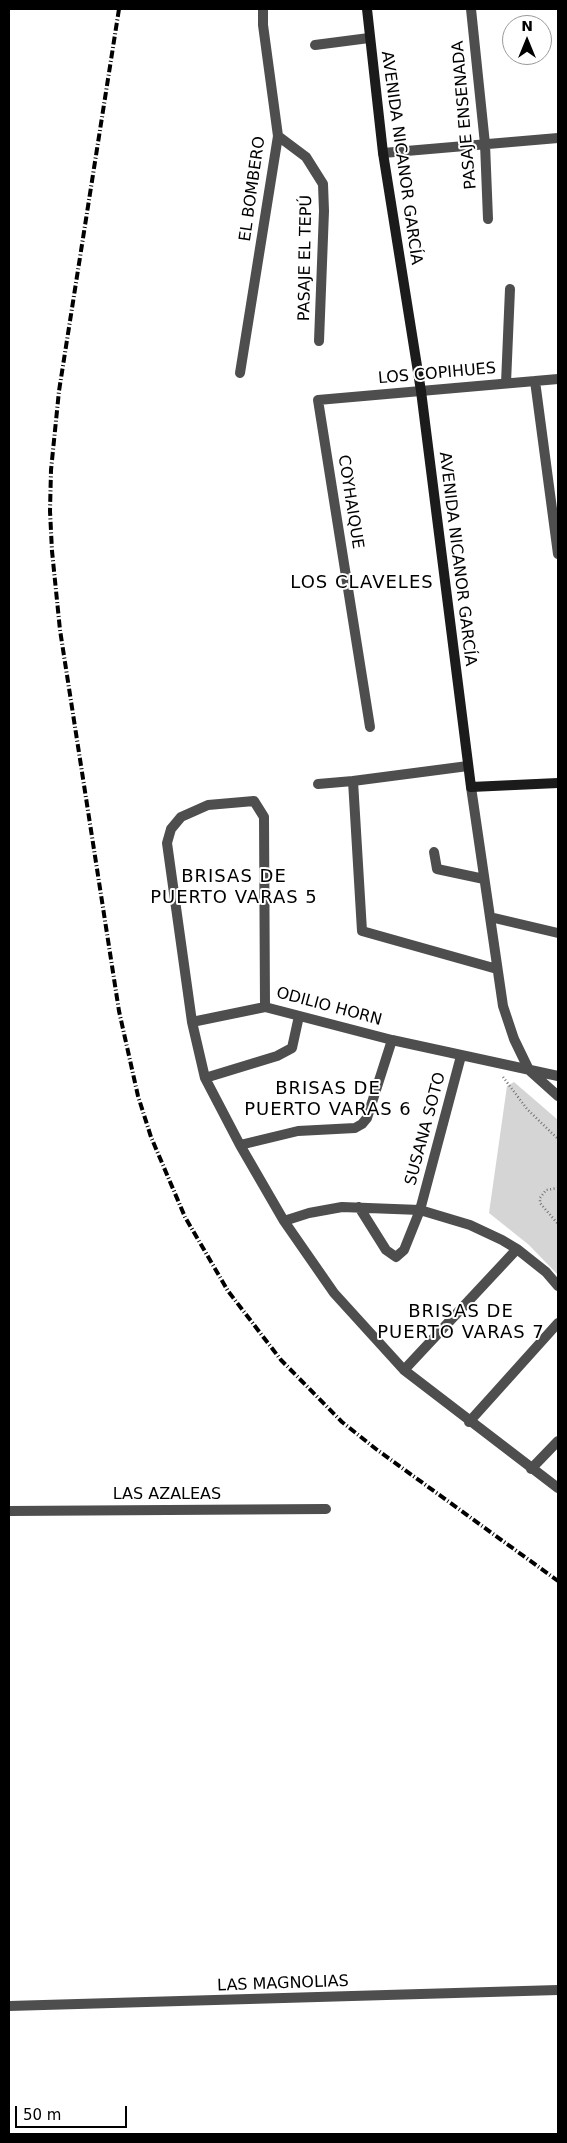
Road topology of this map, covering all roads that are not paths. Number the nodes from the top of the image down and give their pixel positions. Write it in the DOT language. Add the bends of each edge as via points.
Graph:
graph roads {
  1 [pos="263,9"];
  2 [pos="367,9"];
  3 [pos="471,9"];
  4 [pos="369,38"];
  5 [pos="315,45"];
  6 [pos="278,136"];
  7 [pos="558,138"];
  8 [pos="484,144"];
  9 [pos="384,153"];
  10 [pos="488,219"];
  11 [pos="510,289"];
  12 [pos="319,341"];
  13 [pos="240,374"];
  14 [pos="558,379"];
  15 [pos="535,381"];
  16 [pos="506,384"];
  17 [pos="421,391"];
  18 [pos="318,400"];
  19 [pos="558,554"];
  20 [pos="370,727"];
  21 [pos="468,766"];
  22 [pos="353,781"];
  23 [pos="558,783"];
  24 [pos="318,784"];
  25 [pos="471,787"];
  26 [pos="434,852"];
  27 [pos="484,879"];
  28 [pos="490,917"];
  29 [pos="558,933"];
  30 [pos="497,969"];
  31 [pos="265,1007"];
  32 [pos="299,1016"];
  33 [pos="192,1022"];
  34 [pos="392,1040"];
  35 [pos="461,1056"];
  36 [pos="529,1070"];
  37 [pos="558,1076"];
  38 [pos="205,1078"];
  39 [pos="558,1096"];
  40 [pos="240,1145"];
  41 [pos="359,1207"];
  42 [pos="420,1210"];
  43 [pos="284,1221"];
  44 [pos="518,1249"];
  45 [pos="558,1286"];
  46 [pos="558,1323"];
  47 [pos="404,1370"];
  48 [pos="469,1422"];
  49 [pos="558,1441"];
  50 [pos="531,1469"];
  51 [pos="558,1488"];
  52 [pos="326,1509"];
  53 [pos="9,1511"];
  54 [pos="558,1990"];
  55 [pos="9,2006"];
  1 -- 6 [label="street, EL BOMBERO"];
  2 -- 4 [label="street, AVENIDA NICANOR GARCÍA"];
  3 -- 8 [label="street, PASAJE ENSENADA"];
  4 -- 5 [label="street"];
  4 -- 9 [label="street, AVENIDA NICANOR GARCÍA"];
  6 -- 12 [label="street, PASAJE EL TEPÚ" via="306,157 323,184"];
  6 -- 13 [label="street, EL BOMBERO"];
  7 -- 8 [label="street"];
  8 -- 9 [label="street"];
  8 -- 10 [label="street, PASAJE ENSENADA"];
  9 -- 17 [label="street, AVENIDA NICANOR GARCÍA"];
  11 -- 16 [label="street"];
  14 -- 15 [label="street, LOS COPIHUES"];
  15 -- 16 [label="street, LOS COPIHUES"];
  15 -- 19 [label="street"];
  16 -- 17 [label="street, LOS COPIHUES"];
  17 -- 18 [label="street, LOS COPIHUES"];
  17 -- 21 [label="street, AVENIDA NICANOR GARCÍA"];
  18 -- 20 [label="street, COYHAIQUE"];
  21 -- 22 [label="street"];
  21 -- 25 [label="street, AVENIDA NICANOR GARCÍA"];
  22 -- 24 [label="street"];
  22 -- 30 [label="street" via="362,931"];
  23 -- 25 [label="street"];
  25 -- 27 [label="street, AVENIDA NICANOR GARCÍA"];
  26 -- 27 [label="street" via="437,869"];
  27 -- 28 [label="street, AVENIDA NICANOR GARCÍA"];
  28 -- 29 [label="street"];
  28 -- 30 [label="street, AVENIDA NICANOR GARCÍA"];
  30 -- 36 [label="street, AVENIDA NICANOR GARCÍA" via="508,1024"];
  31 -- 32 [label="street, ODILIO HORN"];
  31 -- 33 [label="street"];
  31 -- 33 [label="street, ODILIO HORN" via="264,817 254,801 208,805 181,817 171,829 167,844"];
  32 -- 34 [label="street, ODILIO HORN"];
  32 -- 38 [label="street" via="292,1048 277,1056"];
  33 -- 38 [label="street"];
  34 -- 35 [label="street, ODILIO HORN"];
  34 -- 40 [label="street" via="367,1118 362,1124 355,1128 298,1131"];
  35 -- 36 [label="street, ODILIO HORN"];
  35 -- 42 [label="street, SUSANA SOTO"];
  36 -- 37 [label="street, ODILIO HORN"];
  36 -- 39 [label="street, AVENIDA NICANOR GARCÍA"];
  38 -- 40 [label="street"];
  40 -- 43 [label="street"];
  41 -- 42 [label="street"];
  41 -- 42 [label="street, SUSANA SOTO" via="386,1250 396,1257 404,1250"];
  41 -- 43 [label="street" via="326,1210"];
  42 -- 44 [label="street" via="470,1225"];
  43 -- 47 [label="street" via="334,1293"];
  44 -- 45 [label="street"];
  44 -- 47 [label="street"];
  46 -- 48 [label="street"];
  47 -- 48 [label="street"];
  48 -- 50 [label="street"];
  49 -- 50 [label="street"];
  50 -- 51 [label="street"];
  52 -- 53 [label="street, LAS AZALEAS"];
  54 -- 55 [label="street, LAS MAGNOLIAS"];
}
